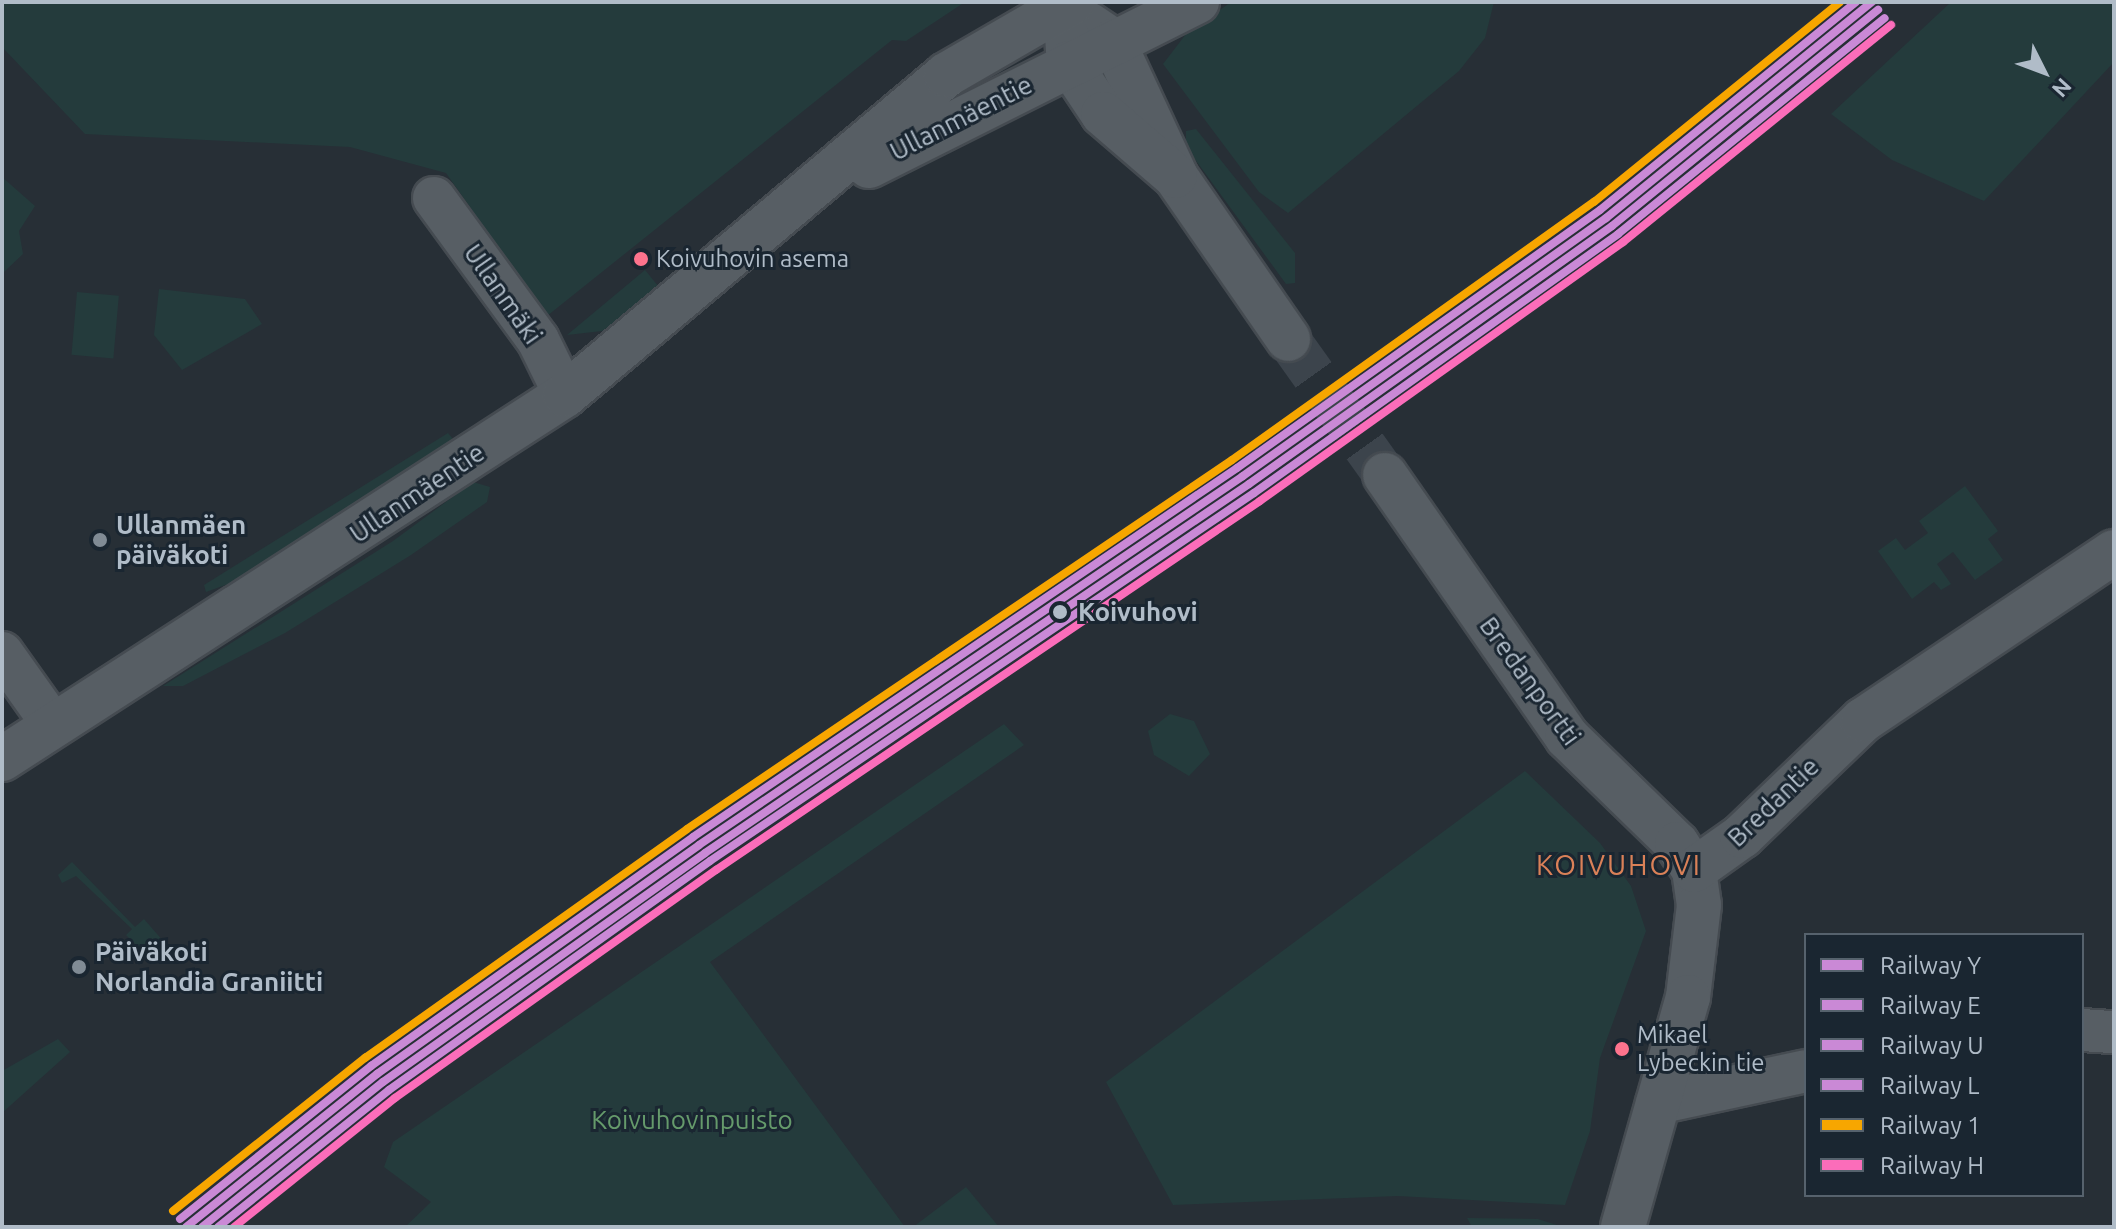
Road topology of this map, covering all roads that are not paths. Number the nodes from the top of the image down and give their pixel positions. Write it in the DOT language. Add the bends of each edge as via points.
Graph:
graph roads {
  1 [pos="1197,2"];
  2 [pos="1068,4"];
  3 [pos="1113,41"];
  4 [pos="1069,63"];
  5 [pos="1176,177"];
  6 [pos="810,196"];
  7 [pos="434,198"];
  8 [pos="1288,339"];
  9 [pos="565,395"];
  10 [pos="1385,475"];
  11 [pos="2114,552"];
  12 [pos="2,653"];
  13 [pos="51,722"];
  14 [pos="2,759"];
  15 [pos="1694,870"];
  16 [pos="2084,1030"];
  17 [pos="2114,1032"];
  18 [pos="1804,1071"];
  19 [pos="1657,1103"];
  20 [pos="1623,1227"];
  1 -- 3 [label="street, Ullanmäentie"];
  2 -- 3 [label="street"];
  2 -- 4 [label="street"];
  2 -- 6 [label="street, Ullanmäentie" via="946,75"];
  3 -- 4 [label="street, Ullanmäentie"];
  3 -- 5 [label="street"];
  4 -- 5 [label="street" via="1120,134"];
  4 -- 6 [label="street, Ullanmäentie"];
  5 -- 8 [label="street"];
  6 -- 9 [label="street, Ullanmäentie"];
  7 -- 9 [label="street, Ullanmäki" via="538,340"];
  9 -- 13 [label="street, Ullanmäentie" via="338,547"];
  10 -- 15 [label="street, Bredanportti" via="1567,737 1677,844"];
  11 -- 15 [label="street, Bredantie" via="1863,720 1742,836"];
  12 -- 13 [label="street"];
  13 -- 14 [label="street, Ullanmäentie"];
  15 -- 19 [label="street" via="1699,905 1688,997"];
  16 -- 17 [label="street"];
  18 -- 19 [label="street"];
  19 -- 20 [label="street"];
}
